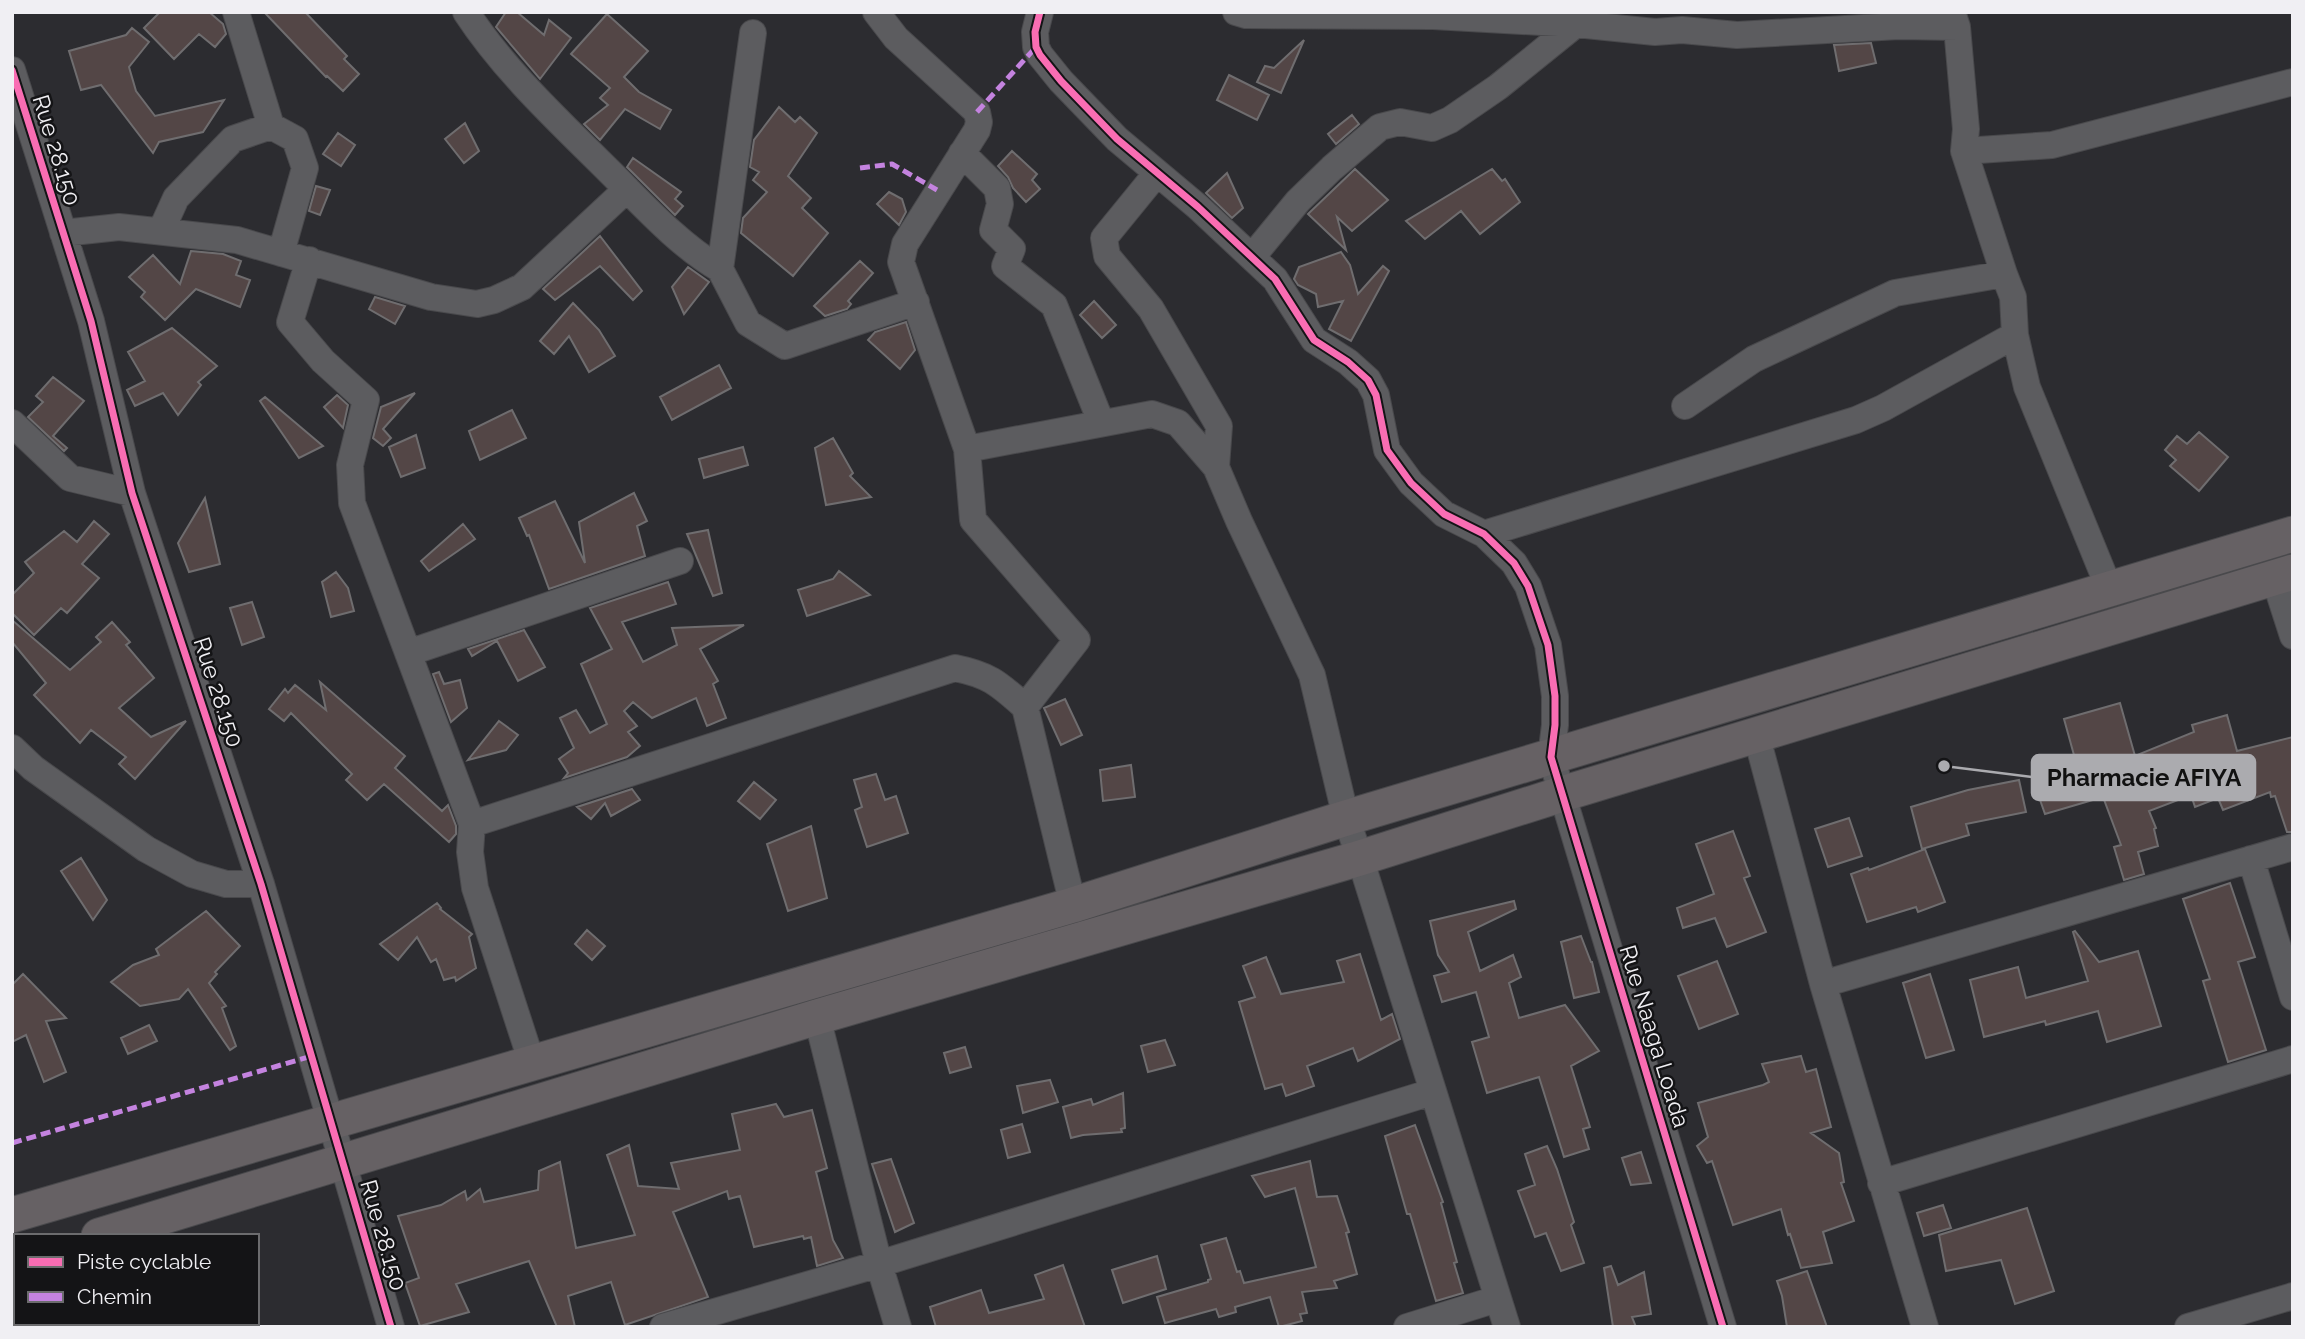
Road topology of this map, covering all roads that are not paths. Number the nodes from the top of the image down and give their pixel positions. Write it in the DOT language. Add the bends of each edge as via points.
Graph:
graph roads {
  1 [pos="236,12"];
  2 [pos="467,12"];
  3 [pos="876,12"];
  4 [pos="1040,12"];
  5 [pos="1236,12"];
  6 [pos="1955,19"];
  7 [pos="1576,24"];
  8 [pos="753,33"];
  9 [pos="12,70"];
  10 [pos="2293,82"];
  11 [pos="271,126"];
  12 [pos="1964,151"];
  13 [pos="962,153"];
  14 [pos="1157,173"];
  15 [pos="627,189"];
  16 [pos="161,231"];
  17 [pos="63,233"];
  18 [pos="281,253"];
  19 [pos="1252,257"];
  20 [pos="309,260"];
  21 [pos="720,269"];
  22 [pos="2004,274"];
  23 [pos="916,302"];
  24 [pos="2015,335"];
  25 [pos="1685,407"];
  26 [pos="1101,422"];
  27 [pos="12,424"];
  28 [pos="967,449"];
  29 [pos="1216,467"];
  30 [pos="132,493"];
  31 [pos="1484,534"];
  32 [pos="2293,534"];
  33 [pos="680,561"];
  34 [pos="2283,574"];
  35 [pos="2109,588"];
  36 [pos="2293,636"];
  37 [pos="408,653"];
  38 [pos="1025,707"];
  39 [pos="1756,734"];
  40 [pos="12,748"];
  41 [pos="1551,757"];
  42 [pos="1562,794"];
  43 [pos="1346,818"];
  44 [pos="472,824"];
  45 [pos="2293,847"];
  46 [pos="1360,858"];
  47 [pos="2251,859"];
  48 [pos="261,884"];
  49 [pos="1073,905"];
  50 [pos="1823,984"];
  51 [pos="2293,997"];
  52 [pos="817,1017"];
  53 [pos="2293,1059"];
  54 [pos="532,1062"];
  55 [pos="1432,1092"];
  56 [pos="330,1121"];
  57 [pos="343,1161"];
  58 [pos="1881,1184"];
  59 [pos="12,1215"];
  60 [pos="106,1234"];
  61 [pos="879,1264"];
  62 [pos="2293,1296"];
  63 [pos="1497,1299"];
  64 [pos="391,1327"];
  65 [pos="663,1327"];
  66 [pos="898,1327"];
  67 [pos="1407,1327"];
  68 [pos="1507,1327"];
  69 [pos="1723,1327"];
  70 [pos="1925,1327"];
  71 [pos="2188,1327"];
  1 -- 11 [label="street"];
  2 -- 15 [label="street" via="526,89"];
  3 -- 13 [label="street" via="896,38 977,112 977,130"];
  4 -- 14 [label="street" via="1035,32 1040,55 1117,139"];
  5 -- 7 [label="street"];
  6 -- 7 [label="street" via="1737,35 1682,30 1655,33"];
  6 -- 12 [label="street"];
  7 -- 19 [label="street" via="1450,120 1432,128 1400,122 1380,127 1306,193"];
  8 -- 21 [label="street"];
  9 -- 17 [label="street, Rue 28.150"];
  10 -- 12 [label="street" via="2052,145"];
  11 -- 16 [label="street" via="233,139 176,198"];
  11 -- 18 [label="street" via="295,139 305,168"];
  12 -- 22 [label="street"];
  13 -- 23 [label="street" via="905,244 901,262"];
  13 -- 26 [label="street" via="997,188 1000,204 993,230 1012,249 1005,266 1054,304"];
  14 -- 19 [label="street"];
  14 -- 29 [label="street" via="1104,238 1107,256 1151,309 1219,426"];
  15 -- 20 [label="street" via="522,287 477,304 431,297"];
  15 -- 21 [label="street" via="692,250"];
  16 -- 17 [label="street" via="119,227"];
  16 -- 18 [label="street" via="237,240"];
  17 -- 30 [label="street, Rue 28.150" via="91,321"];
  18 -- 20 [label="street"];
  19 -- 31 [label="street" via="1275,279 1314,340 1368,380 1376,395 1387,450 1411,483 1444,514"];
  20 -- 37 [label="street" via="290,322 323,361 366,400 350,465 352,503"];
  21 -- 23 [label="street" via="748,323 785,346"];
  22 -- 24 [label="street" via="2013,297"];
  22 -- 25 [label="street" via="1895,293 1754,359"];
  23 -- 28 [label="street"];
  24 -- 31 [label="street" via="1856,420"];
  24 -- 35 [label="street" via="2027,387"];
  26 -- 28 [label="street"];
  26 -- 29 [label="street" via="1152,414 1178,423"];
  27 -- 30 [label="street" via="70,478"];
  28 -- 38 [label="street" via="973,520 1077,640"];
  29 -- 43 [label="street" via="1312,675"];
  30 -- 48 [label="street, Rue 28.150"];
  31 -- 41 [label="street" via="1514,563 1528,586 1549,645 1555,715"];
  32 -- 35 [label="main road"];
  33 -- 37 [label="street"];
  34 -- 36 [label="street"];
  34 -- 39 [label="main road"];
  35 -- 41 [label="main road"];
  37 -- 44 [label="street"];
  38 -- 44 [label="street" via="997,682 955,668"];
  38 -- 49 [label="street"];
  39 -- 42 [label="main road"];
  39 -- 50 [label="street"];
  40 -- 48 [label="street" via="146,849 204,878 226,884"];
  41 -- 42 [label="street, Rue Naaga Loada"];
  41 -- 43 [label="main road"];
  42 -- 46 [label="main road"];
  42 -- 69 [label="street, Rue Naaga Loada"];
  43 -- 46 [label="street"];
  43 -- 49 [label="main road"];
  44 -- 54 [label="street" via="475,888"];
  45 -- 47 [label="street"];
  46 -- 52 [label="main road"];
  46 -- 55 [label="street"];
  47 -- 50 [label="street"];
  47 -- 51 [label="street"];
  48 -- 56 [label="street, Rue 28.150"];
  49 -- 54 [label="main road"];
  50 -- 58 [label="street"];
  52 -- 57 [label="main road"];
  52 -- 61 [label="street"];
  53 -- 58 [label="street"];
  54 -- 56 [label="main road"];
  55 -- 61 [label="street"];
  55 -- 63 [label="street"];
  56 -- 57 [label="street, Rue 28.150"];
  56 -- 59 [label="main road"];
  57 -- 60 [label="main road"];
  57 -- 64 [label="street, Rue 28.150"];
  58 -- 70 [label="street"];
  61 -- 65 [label="street"];
  61 -- 66 [label="street"];
  62 -- 71 [label="street"];
  63 -- 67 [label="street"];
  63 -- 68 [label="street"];
}
